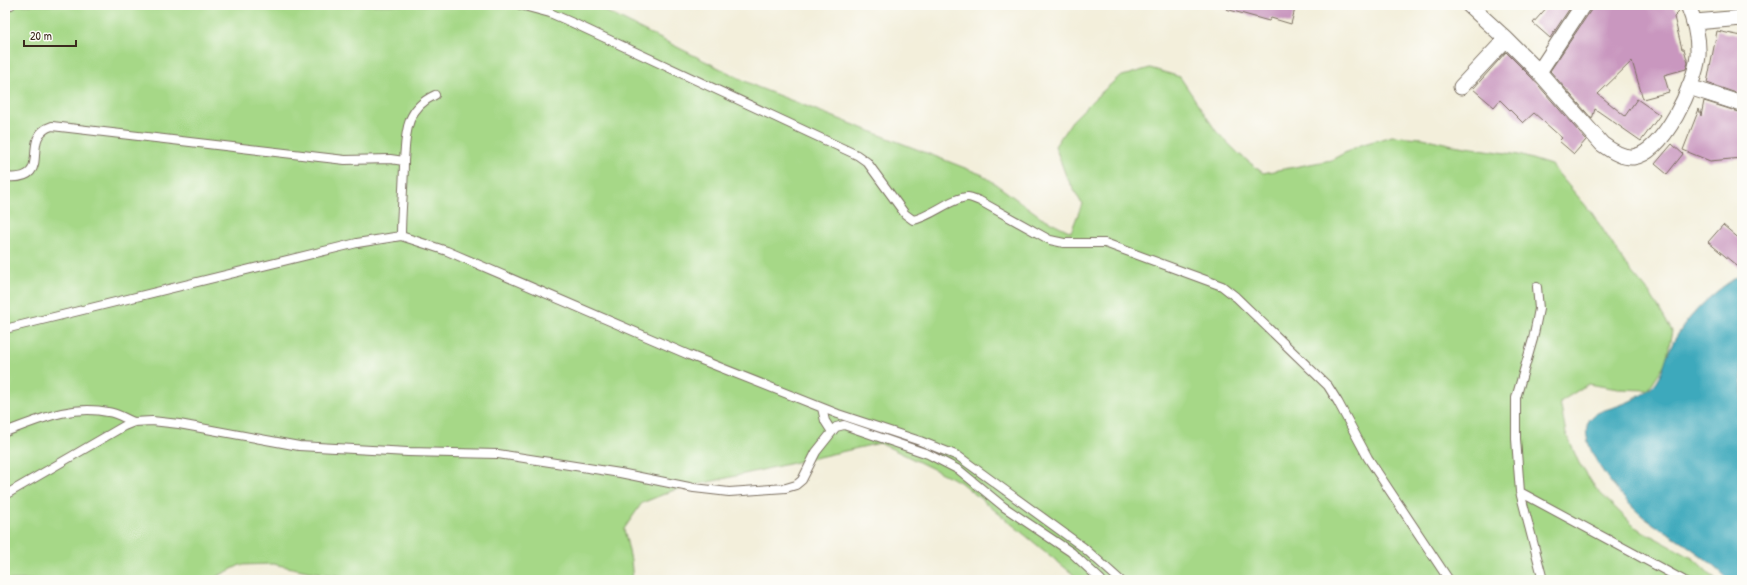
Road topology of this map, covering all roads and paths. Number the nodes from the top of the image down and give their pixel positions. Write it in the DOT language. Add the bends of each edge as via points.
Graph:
graph roads {
  1 [pos="11,5"];
  2 [pos="520,5"];
  3 [pos="1468,5"];
  4 [pos="1583,5"];
  5 [pos="1688,5"];
  6 [pos="5,7"];
  7 [pos="1742,18"];
  8 [pos="1695,22"];
  9 [pos="1506,39"];
  10 [pos="1539,72"];
  11 [pos="1689,86"];
  12 [pos="1461,87"];
  13 [pos="435,95"];
  14 [pos="1742,104"];
  15 [pos="404,161"];
  16 [pos="5,177"];
  17 [pos="401,236"];
  18 [pos="1537,287"];
  19 [pos="5,329"];
  20 [pos="822,408"];
  21 [pos="134,422"];
  22 [pos="5,432"];
  23 [pos="832,432"];
  24 [pos="1520,492"];
  25 [pos="5,496"];
  26 [pos="1101,580"];
  27 [pos="1120,580"];
  28 [pos="1449,580"];
  29 [pos="1543,580"];
  30 [pos="1683,580"];
  1 -- 6 [label="lane"];
  2 -- 28 [label="lane" via="574,23 857,155 867,162 905,214 913,220 958,199 968,197 980,201 1050,240 1064,243 1105,243 1222,286 1328,386 1368,458"];
  3 -- 9 [label="street"];
  4 -- 10 [label="street"];
  5 -- 8 [label="street"];
  7 -- 8 [label="street"];
  8 -- 11 [label="street" via="1698,55"];
  9 -- 10 [label="street"];
  9 -- 12 [label="street"];
  10 -- 11 [label="street" via="1602,144 1631,158 1652,148 1663,136"];
  11 -- 14 [label="street"];
  13 -- 15 [label="lane" via="417,107 411,115"];
  15 -- 16 [label="lane" via="345,160 52,126 44,129 37,138 35,159 30,174"];
  15 -- 17 [label="lane"];
  17 -- 19 [label="lane" via="356,243"];
  17 -- 20 [label="lane" via="447,251 689,355"];
  18 -- 24 [label="lane" via="1539,309 1516,398"];
  20 -- 23 [label="lane" via="825,421"];
  20 -- 27 [label="lane" via="958,456 1083,547"];
  21 -- 22 [label="lane" via="108,412 57,413"];
  21 -- 23 [label="lane" via="179,424 299,446 498,454 729,492 796,485 802,480 816,452"];
  21 -- 25 [label="lane"];
  23 -- 26 [label="lane" via="836,427 844,425 928,454 959,470 1004,507 1071,552"];
  24 -- 29 [label="lane"];
  24 -- 30 [label="lane"];
}
